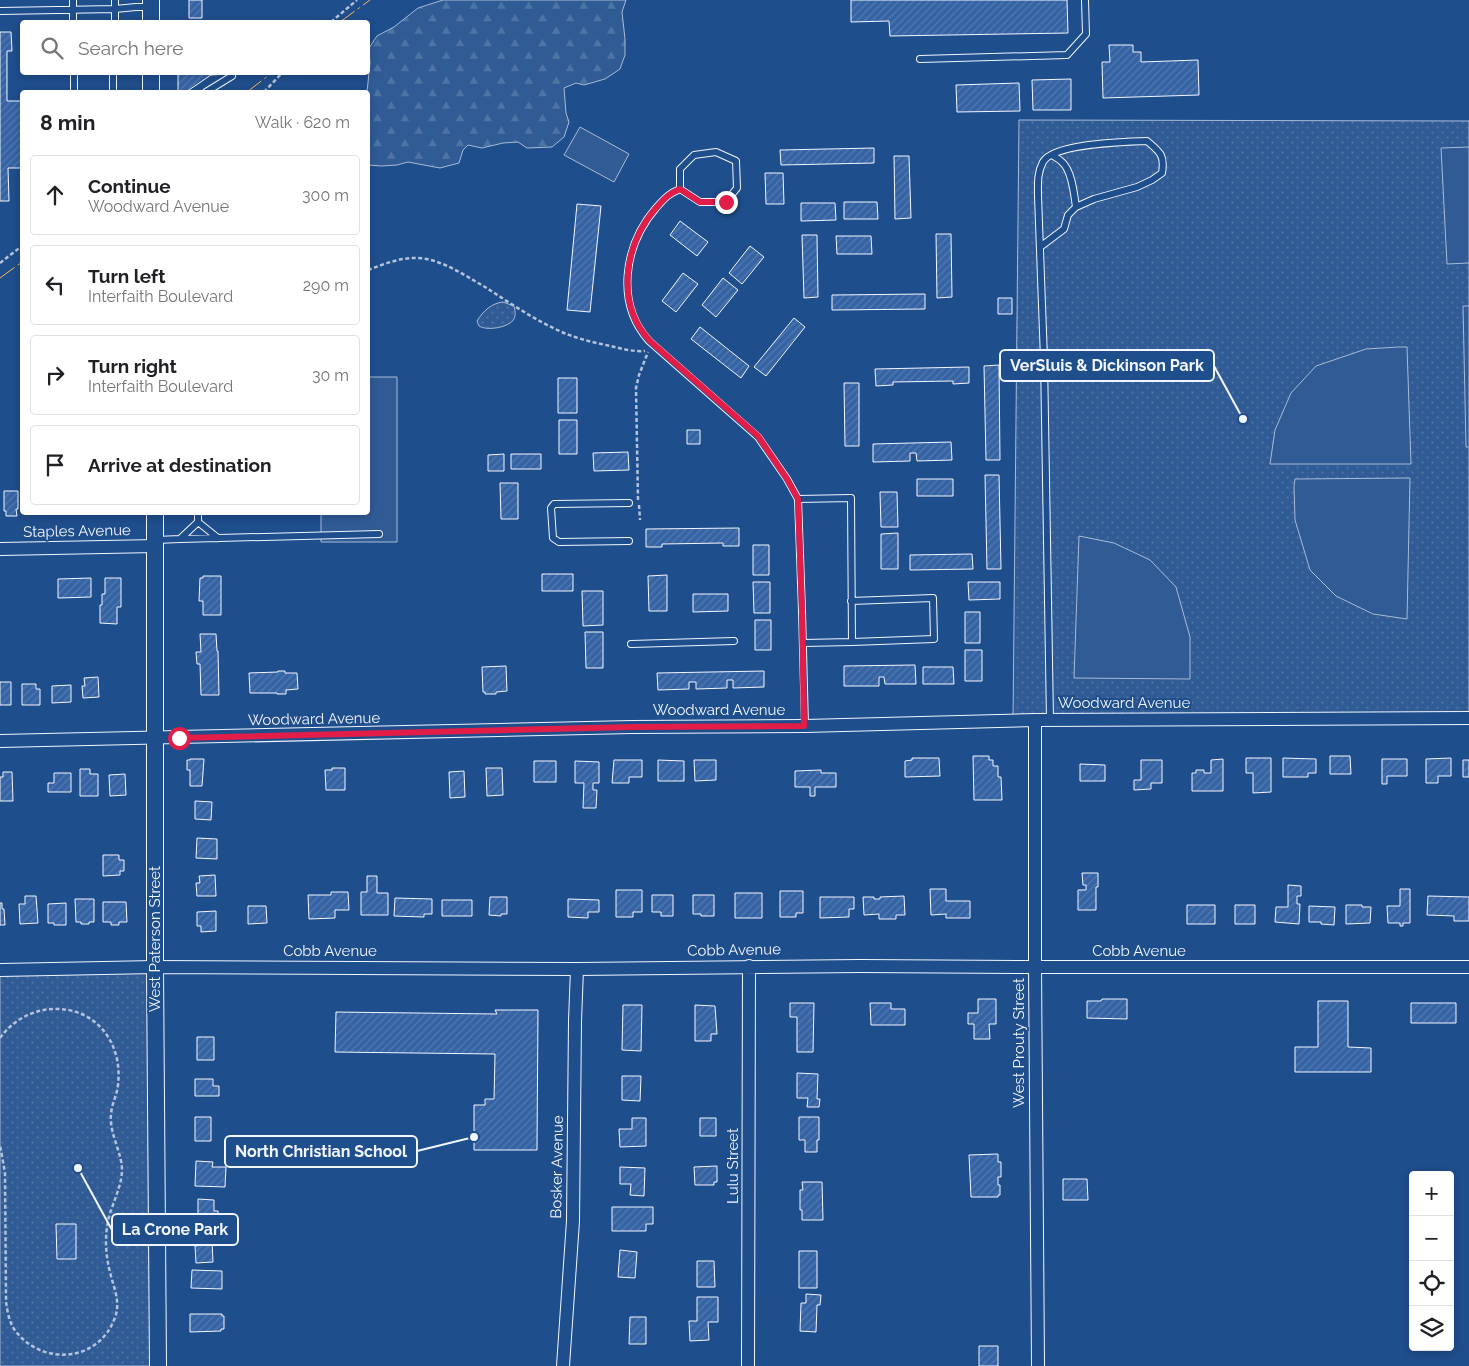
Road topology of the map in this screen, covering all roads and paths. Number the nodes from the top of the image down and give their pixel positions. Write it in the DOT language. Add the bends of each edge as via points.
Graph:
graph roads {
  1 [pos="73,0"];
  2 [pos="115,0"];
  3 [pos="357,0"];
  4 [pos="1085,0"];
  5 [pos="115,9"];
  6 [pos="74,10"];
  7 [pos="151,10"];
  8 [pos="0,11"];
  9 [pos="74,20"];
  10 [pos="115,20"];
  11 [pos="333,20"];
  12 [pos="920,59"];
  13 [pos="74,75"];
  14 [pos="113,75"];
  15 [pos="151,75"];
  16 [pos="280,75"];
  17 [pos="232,76"];
  18 [pos="74,90"];
  19 [pos="113,90"];
  20 [pos="151,90"];
  21 [pos="209,90"];
  22 [pos="266,90"];
  23 [pos="1052,155"];
  24 [pos="680,189"];
  25 [pos="1076,207"];
  26 [pos="1040,247"];
  27 [pos="20,248"];
  28 [pos="0,264"];
  29 [pos="370,269"];
  30 [pos="798,499"];
  31 [pos="628,503"];
  32 [pos="155,515"];
  33 [pos="198,515"];
  34 [pos="640,520"];
  35 [pos="198,522"];
  36 [pos="379,534"];
  37 [pos="218,538"];
  38 [pos="180,539"];
  39 [pos="629,541"];
  40 [pos="156,543"];
  41 [pos="0,549"];
  42 [pos="851,601"];
  43 [pos="734,641"];
  44 [pos="852,642"];
  45 [pos="631,644"];
  46 [pos="803,644"];
  47 [pos="1469,718"];
  48 [pos="1035,720"];
  49 [pos="1050,720"];
  50 [pos="804,726"];
  51 [pos="156,738"];
  52 [pos="0,741"];
  53 [pos="750,966"];
  54 [pos="155,967"];
  55 [pos="1035,967"];
  56 [pos="1469,967"];
  57 [pos="576,969"];
  58 [pos="0,970"];
  59 [pos="0,1038"];
  60 [pos="0,1145"];
  61 [pos="158,1366"];
  62 [pos="563,1366"];
  63 [pos="748,1366"];
  64 [pos="1038,1366"];
  1 -- 6 [label="lane"];
  2 -- 5 [label="lane"];
  3 -- 11 [label="path"];
  4 -- 12 [label="lane" via="1086,34 1067,55"];
  5 -- 6 [label="lane"];
  5 -- 7 [label="lane" via="136,7"];
  5 -- 10 [label="lane"];
  6 -- 8 [label="lane"];
  6 -- 9 [label="lane"];
  13 -- 18 [label="lane"];
  14 -- 19 [label="lane"];
  15 -- 20 [label="street"];
  16 -- 22 [label="path"];
  17 -- 21 [label="lane"];
  23 -- 25 [label="lane" via="1068,171"];
  23 -- 25 [label="lane" via="1060,150 1103,143 1147,141 1160,151 1164,161 1162,173 1152,180"];
  23 -- 26 [label="lane" via="1044,160 1039,174"];
  24 -- 24 [label="lane" via="700,202 726,202 737,188 736,161 716,152 694,155 680,169"];
  24 -- 30 [label="lane" via="669,194 650,214 630,256 627,274 632,312 642,333 650,341 758,436"];
  25 -- 26 [label="lane" via="1068,215 1064,229"];
  26 -- 49 [label="lane"];
  27 -- 28 [label="path"];
  29 -- 34 [label="path" via="409,258 431,260 464,274 563,332 617,348 650,350 636,388"];
  30 -- 42 [label="lane" via="851,498"];
  30 -- 46 [label="lane"];
  31 -- 39 [label="lane" via="554,504 551,508 553,538 559,542"];
  32 -- 40 [label="street, West Paterson Street"];
  33 -- 35 [label="lane"];
  35 -- 37 [label="lane"];
  35 -- 38 [label="lane"];
  36 -- 37 [label="lane"];
  37 -- 38 [label="lane"];
  38 -- 40 [label="lane"];
  40 -- 41 [label="street, Staples Avenue"];
  40 -- 51 [label="street, West Paterson Street"];
  42 -- 44 [label="lane"];
  42 -- 44 [label="lane" via="933,598 934,639"];
  43 -- 45 [label="lane"];
  44 -- 46 [label="lane"];
  46 -- 50 [label="lane"];
  47 -- 49 [label="street, Woodward Avenue"];
  48 -- 49 [label="street, Woodward Avenue"];
  48 -- 50 [label="street, Woodward Avenue"];
  48 -- 55 [label="street, West Prouty Street"];
  50 -- 51 [label="street, Woodward Avenue"];
  51 -- 52 [label="street, Woodward Avenue"];
  51 -- 54 [label="street, West Paterson Street"];
  53 -- 55 [label="street, Cobb Avenue"];
  53 -- 57 [label="street, Cobb Avenue"];
  53 -- 63 [label="street, Lulu Street"];
  54 -- 57 [label="street, Cobb Avenue"];
  54 -- 58 [label="street, Cobb Avenue"];
  54 -- 61 [label="street, West Paterson Street"];
  55 -- 56 [label="street, Cobb Avenue"];
  55 -- 64 [label="street, West Prouty Street"];
  57 -- 62 [label="street, Bosker Avenue" via="573,1221"];
  59 -- 60 [label="path" via="13,1023 29,1013 61,1009 89,1018 106,1034 115,1049 119,1076 111,1125 122,1168 120,1187 108,1219 106,1241 117,1308 107,1333 88,1350 69,1356 50,1355 33,1348 14,1328 6,1300 5,1173"];
}
